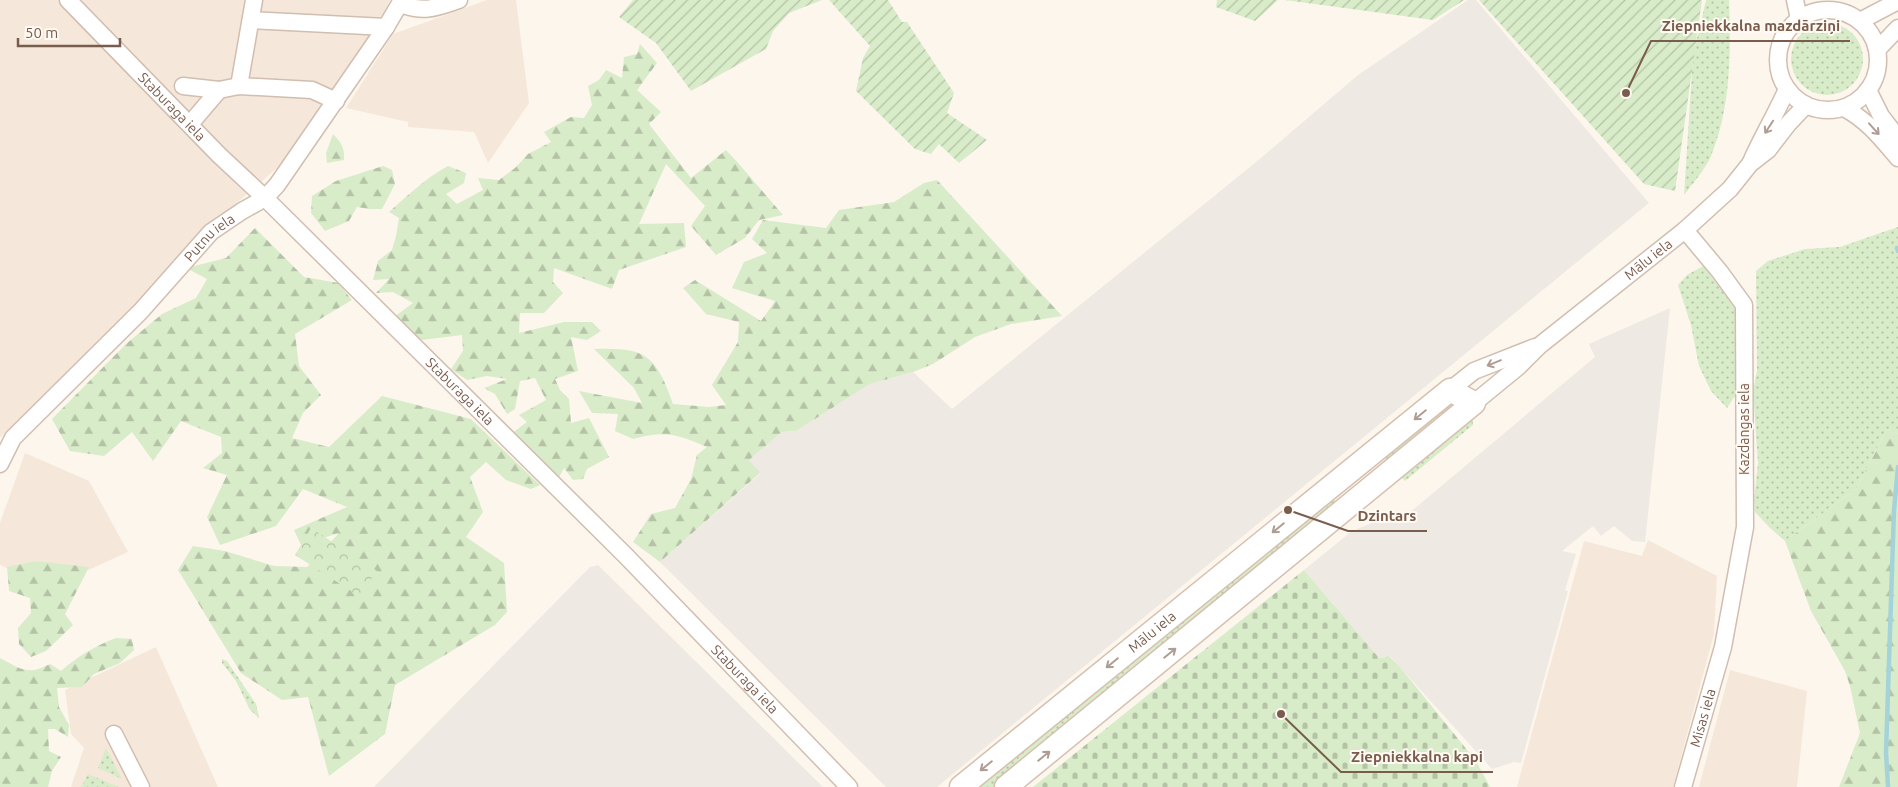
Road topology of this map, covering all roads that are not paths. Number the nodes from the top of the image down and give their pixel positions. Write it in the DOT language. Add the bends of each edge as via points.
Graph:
graph roads {
  1 [pos="68,0"];
  2 [pos="254,0"];
  3 [pos="460,0"];
  4 [pos="1795,0"];
  5 [pos="1898,1"];
  6 [pos="401,2"];
  7 [pos="1820,5"];
  8 [pos="1799,19"];
  9 [pos="251,20"];
  10 [pos="1860,21"];
  11 [pos="386,27"];
  12 [pos="1898,28"];
  13 [pos="1877,50"];
  14 [pos="183,86"];
  15 [pos="239,86"];
  16 [pos="1787,89"];
  17 [pos="219,90"];
  18 [pos="1868,90"];
  19 [pos="336,101"];
  20 [pos="1806,105"];
  21 [pos="1844,108"];
  22 [pos="190,124"];
  23 [pos="1898,138"];
  24 [pos="1898,158"];
  25 [pos="1750,164"];
  26 [pos="265,198"];
  27 [pos="1685,230"];
  28 [pos="1539,346"];
  29 [pos="1450,390"];
  30 [pos="1474,403"];
  31 [pos="6,435"];
  32 [pos="0,464"];
  33 [pos="1344,475"];
  34 [pos="1362,496"];
  35 [pos="1723,647"];
  36 [pos="114,734"];
  37 [pos="141,787"];
  38 [pos="849,787"];
  39 [pos="961,787"];
  40 [pos="1006,787"];
  41 [pos="1683,787"];
  1 -- 22 [label="street, Staburaga iela"];
  2 -- 9 [label="street"];
  3 -- 6 [label="street" via="418,10"];
  4 -- 8 [label="street"];
  5 -- 10 [label="street"];
  6 -- 11 [label="street, Putnu iela"];
  7 -- 8 [label="street"];
  7 -- 10 [label="street"];
  8 -- 16 [label="street" via="1780,44 1780,75"];
  9 -- 11 [label="street"];
  9 -- 15 [label="street"];
  10 -- 13 [label="street" via="1871,34"];
  11 -- 19 [label="street, Putnu iela"];
  12 -- 13 [label="street"];
  13 -- 18 [label="street" via="1875,78"];
  14 -- 17 [label="street"];
  15 -- 17 [label="street"];
  15 -- 19 [label="street" via="312,90"];
  16 -- 20 [label="street"];
  16 -- 25 [label="street, Mālu iela, one-way"];
  17 -- 22 [label="street"];
  18 -- 21 [label="street"];
  18 -- 23 [label="street" via="1881,116"];
  19 -- 26 [label="street, Putnu iela"];
  20 -- 21 [label="street" via="1825,110"];
  20 -- 25 [label="street, Mālu iela" via="1768,150"];
  21 -- 24 [label="street, one-way" via="1870,124"];
  22 -- 26 [label="street, Staburaga iela"];
  25 -- 27 [label="street, Mālu iela" via="1730,189"];
  26 -- 31 [label="street, Putnu iela" via="211,232 141,311"];
  26 -- 38 [label="street, Staburaga iela" via="626,556"];
  27 -- 28 [label="street, Mālu iela"];
  27 -- 35 [label="street, Kazdangas iela" via="1744,305 1745,527"];
  28 -- 29 [label="street, Mālu iela, one-way" via="1474,371"];
  28 -- 30 [label="street, Mālu iela"];
  29 -- 30 [label="street"];
  29 -- 33 [label="street, Mālu iela, one-way"];
  30 -- 34 [label="street, Mālu iela"];
  31 -- 32 [label="street, Putnu iela"];
  33 -- 34 [label="street"];
  33 -- 39 [label="street, Mālu iela, one-way"];
  40 -- 34 [label="street, Mālu iela, one-way"];
  35 -- 41 [label="street, Misas iela"];
  36 -- 37 [label="street"];
}
